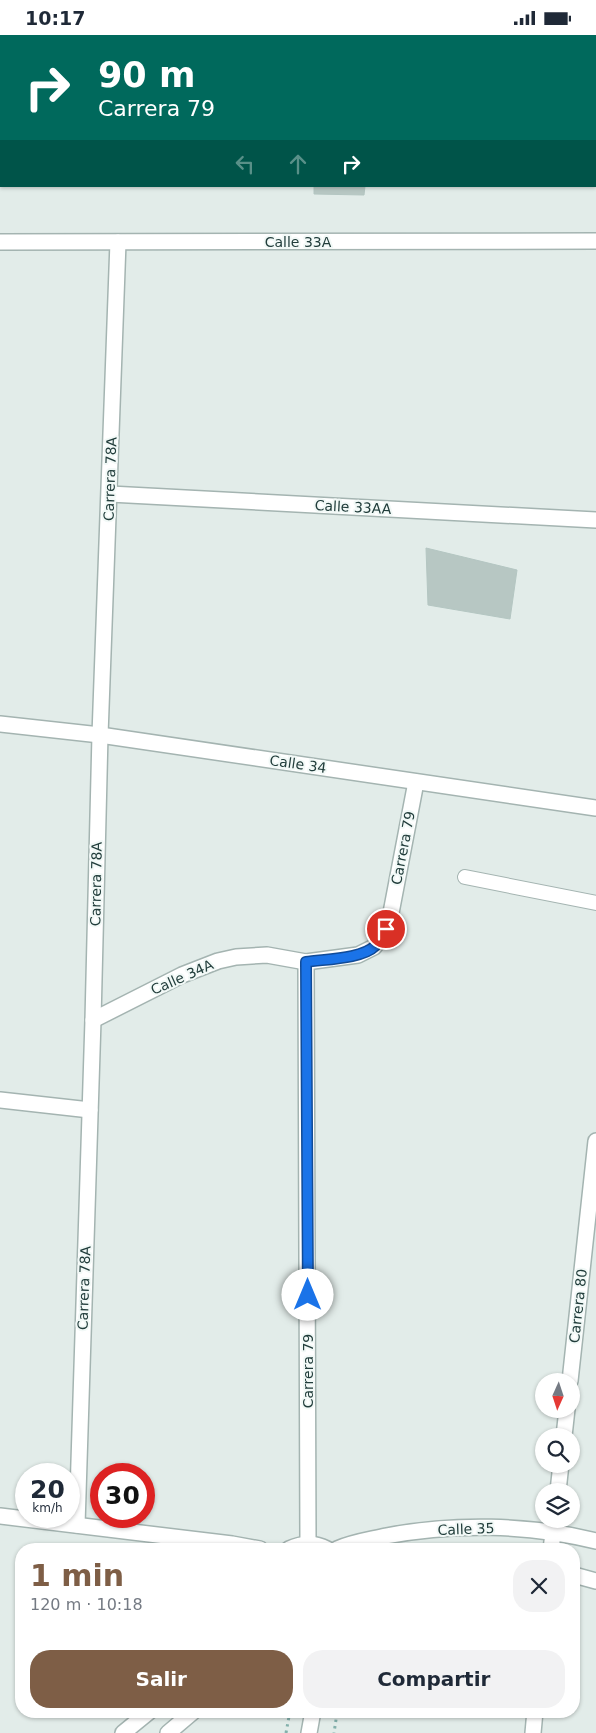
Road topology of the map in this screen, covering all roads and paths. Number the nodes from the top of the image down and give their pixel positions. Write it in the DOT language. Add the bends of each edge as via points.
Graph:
graph roads {
  1 [pos="596,241"];
  2 [pos="0,242"];
  3 [pos="118,242"];
  4 [pos="110,493"];
  5 [pos="596,520"];
  6 [pos="0,724"];
  7 [pos="100,735"];
  8 [pos="416,782"];
  9 [pos="596,808"];
  10 [pos="465,877"];
  11 [pos="596,903"];
  12 [pos="306,962"];
  13 [pos="93,1020"];
  14 [pos="0,1100"];
  15 [pos="90,1110"];
  16 [pos="596,1149"];
  17 [pos="571,1373"];
  18 [pos="79,1463"];
  19 [pos="0,1516"];
  20 [pos="15,1518"];
  21 [pos="80,1525"];
  22 [pos="535,1526"];
  23 [pos="554,1528"];
  24 [pos="562,1528"];
  25 [pos="596,1541"];
  26 [pos="212,1543"];
  27 [pos="308,1543"];
  28 [pos="352,1543"];
  29 [pos="552,1543"];
  30 [pos="580,1577"];
  31 [pos="596,1581"];
  32 [pos="141,1718"];
  33 [pos="186,1718"];
  34 [pos="289,1718"];
  35 [pos="312,1718"];
  36 [pos="336,1718"];
  37 [pos="534,1718"];
  38 [pos="123,1733"];
  39 [pos="168,1733"];
  40 [pos="286,1733"];
  41 [pos="310,1733"];
  42 [pos="334,1733"];
  43 [pos="533,1733"];
  1 -- 3 [label="street, Calle 33A"];
  2 -- 3 [label="street, Calle 33A"];
  3 -- 4 [label="street, Carrera 78A"];
  4 -- 5 [label="street, Calle 33AA"];
  4 -- 7 [label="street, Carrera 78A"];
  6 -- 7 [label="street, Calle 34"];
  7 -- 8 [label="street, Calle 34"];
  7 -- 13 [label="street, Carrera 78A"];
  8 -- 9 [label="street, Calle 34"];
  8 -- 12 [label="street, Carrera 79" via="390,918 381,938 374,947 358,955"];
  10 -- 11 [label="lane"];
  12 -- 13 [label="street, Calle 34A" via="267,955 218,961 182,975"];
  12 -- 27 [label="street, Carrera 79"];
  13 -- 15 [label="street, Carrera 78A"];
  14 -- 15 [label="street"];
  15 -- 18 [label="street, Carrera 78A"];
  16 -- 17 [label="street, Carrera 80"];
  19 -- 20 [label="street"];
  21 -- 26 [label="street"];
  22 -- 28 [label="street, Calle 35" via="408,1532"];
  23 -- 29 [label="street"];
  24 -- 25 [label="street, Calle 35"];
  30 -- 31 [label="street"];
  32 -- 38 [label="street"];
  33 -- 39 [label="street"];
  34 -- 40 [label="path"];
  35 -- 41 [label="street"];
  36 -- 42 [label="path"];
  37 -- 43 [label="street"];
}
